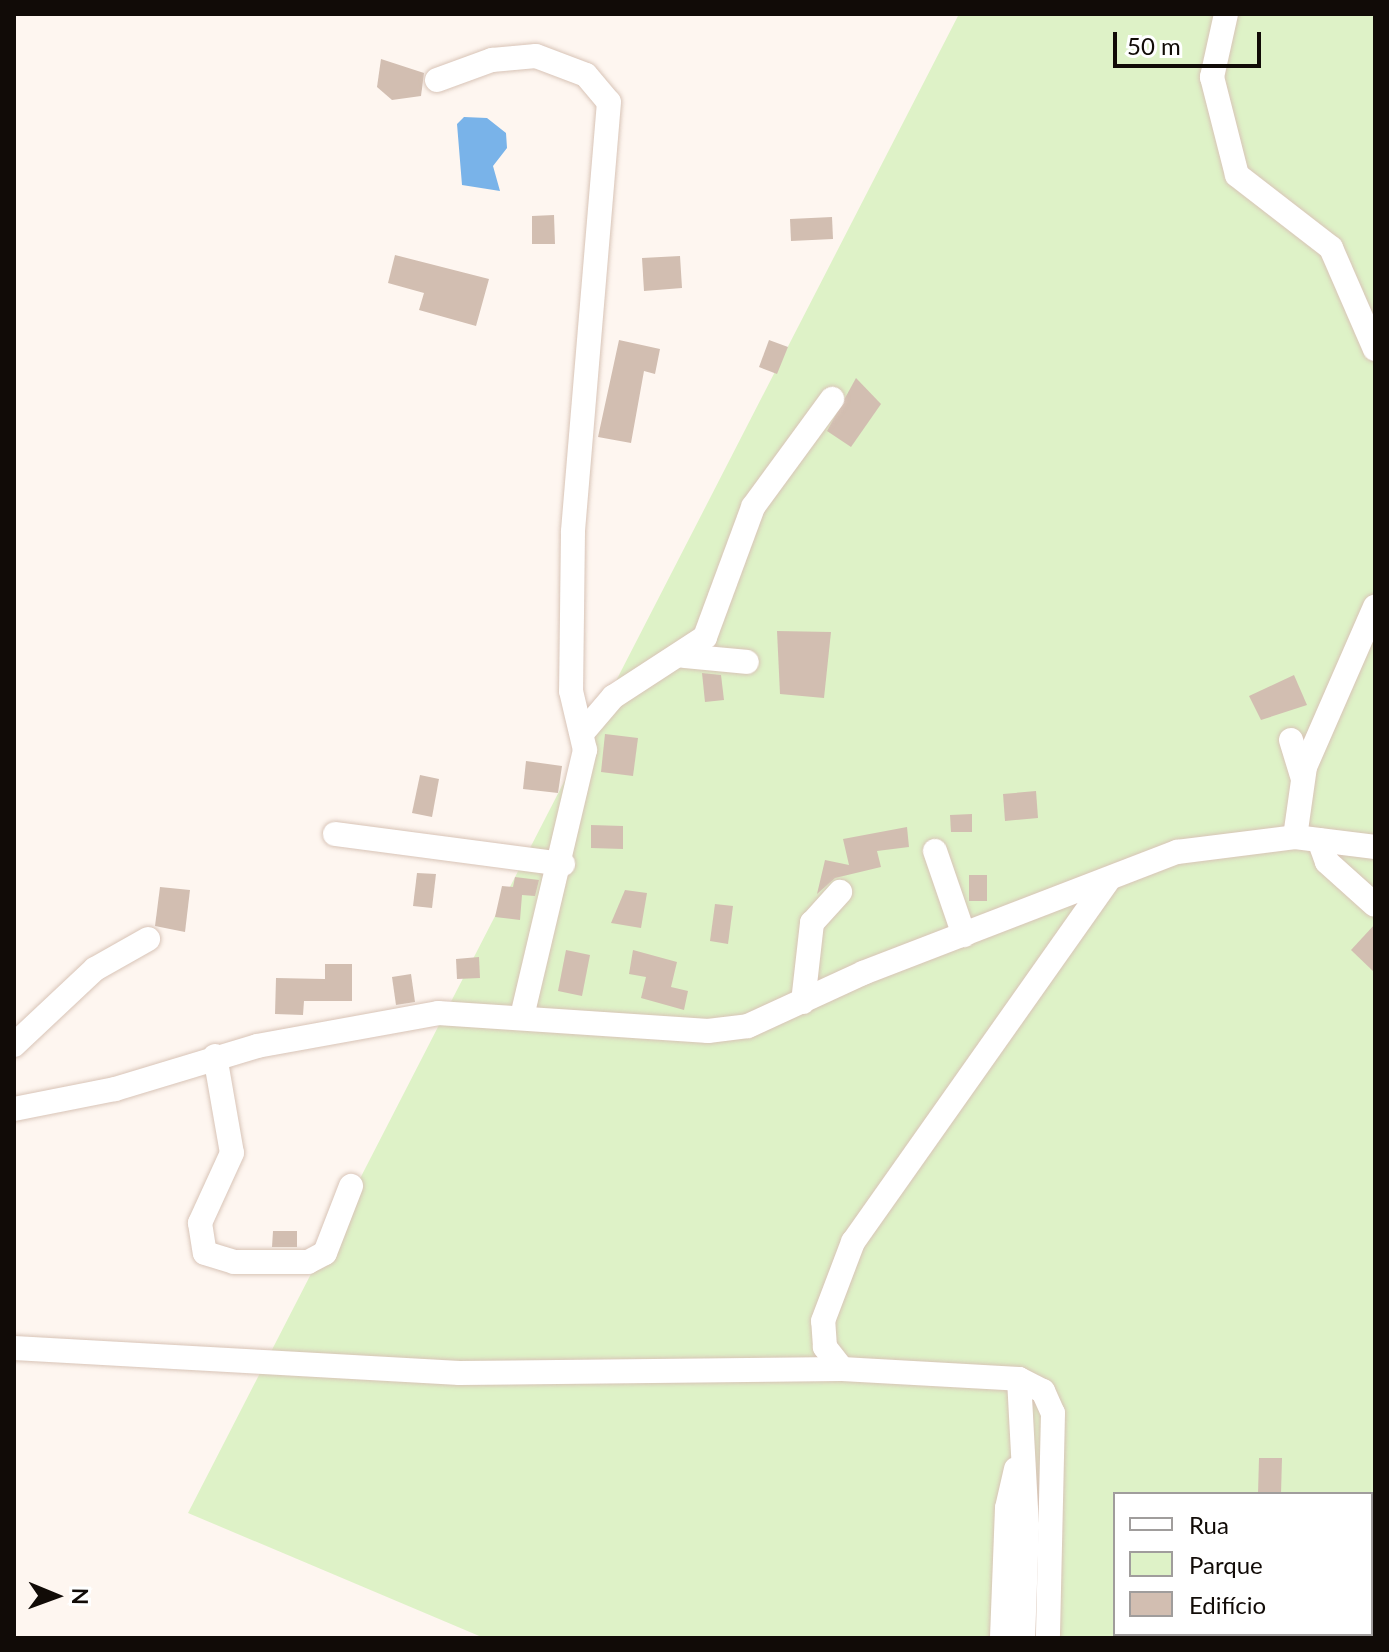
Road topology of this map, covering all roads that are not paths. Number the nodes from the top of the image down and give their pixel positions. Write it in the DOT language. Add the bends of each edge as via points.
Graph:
graph roads {
  1 [pos="1226,14"];
  2 [pos="437,80"];
  3 [pos="1375,349"];
  4 [pos="832,399"];
  5 [pos="1375,607"];
  6 [pos="684,656"];
  7 [pos="747,662"];
  8 [pos="584,731"];
  9 [pos="1291,740"];
  10 [pos="1302,777"];
  11 [pos="335,834"];
  12 [pos="1307,838"];
  13 [pos="1375,847"];
  14 [pos="935,851"];
  15 [pos="563,864"];
  16 [pos="1107,882"];
  17 [pos="840,892"];
  18 [pos="1375,905"];
  19 [pos="964,935"];
  20 [pos="148,939"];
  21 [pos="803,1002"];
  22 [pos="522,1017"];
  23 [pos="14,1045"];
  24 [pos="215,1056"];
  25 [pos="14,1109"];
  26 [pos="351,1186"];
  27 [pos="14,1348"];
  28 [pos="842,1369"];
  29 [pos="1019,1379"];
  30 [pos="1019,1455"];
  31 [pos="1002,1638"];
  32 [pos="1023,1638"];
  33 [pos="1048,1638"];
  1 -- 3 [label="street" via="1212,77 1237,175 1331,248"];
  2 -- 8 [label="street" via="492,60 536,56 586,75 609,102 573,532 571,691"];
  4 -- 6 [label="street" via="753,507 713,622"];
  5 -- 10 [label="street"];
  6 -- 7 [label="street"];
  6 -- 8 [label="street" via="631,684"];
  8 -- 15 [label="street"];
  9 -- 10 [label="street"];
  10 -- 12 [label="street"];
  11 -- 15 [label="street"];
  12 -- 13 [label="street"];
  12 -- 16 [label="street" via="1177,852"];
  12 -- 18 [label="street"];
  14 -- 19 [label="street"];
  15 -- 22 [label="street"];
  16 -- 19 [label="street"];
  16 -- 28 [label="street" via="853,1242 823,1321 825,1347"];
  17 -- 21 [label="street" via="812,923"];
  19 -- 21 [label="street"];
  20 -- 23 [label="street" via="95,969"];
  21 -- 22 [label="street" via="748,1026 708,1031"];
  22 -- 24 [label="street" via="407,1016"];
  24 -- 25 [label="street" via="115,1089"];
  24 -- 26 [label="street" via="232,1153 200,1223 205,1253 234,1262 308,1262 330,1244"];
  27 -- 28 [label="street" via="459,1373"];
  28 -- 29 [label="street"];
  29 -- 30 [label="street"];
  29 -- 33 [label="street" via="1043,1391 1053,1413"];
  30 -- 31 [label="street" via="1007,1508"];
  30 -- 32 [label="street" via="1027,1526"];
}
